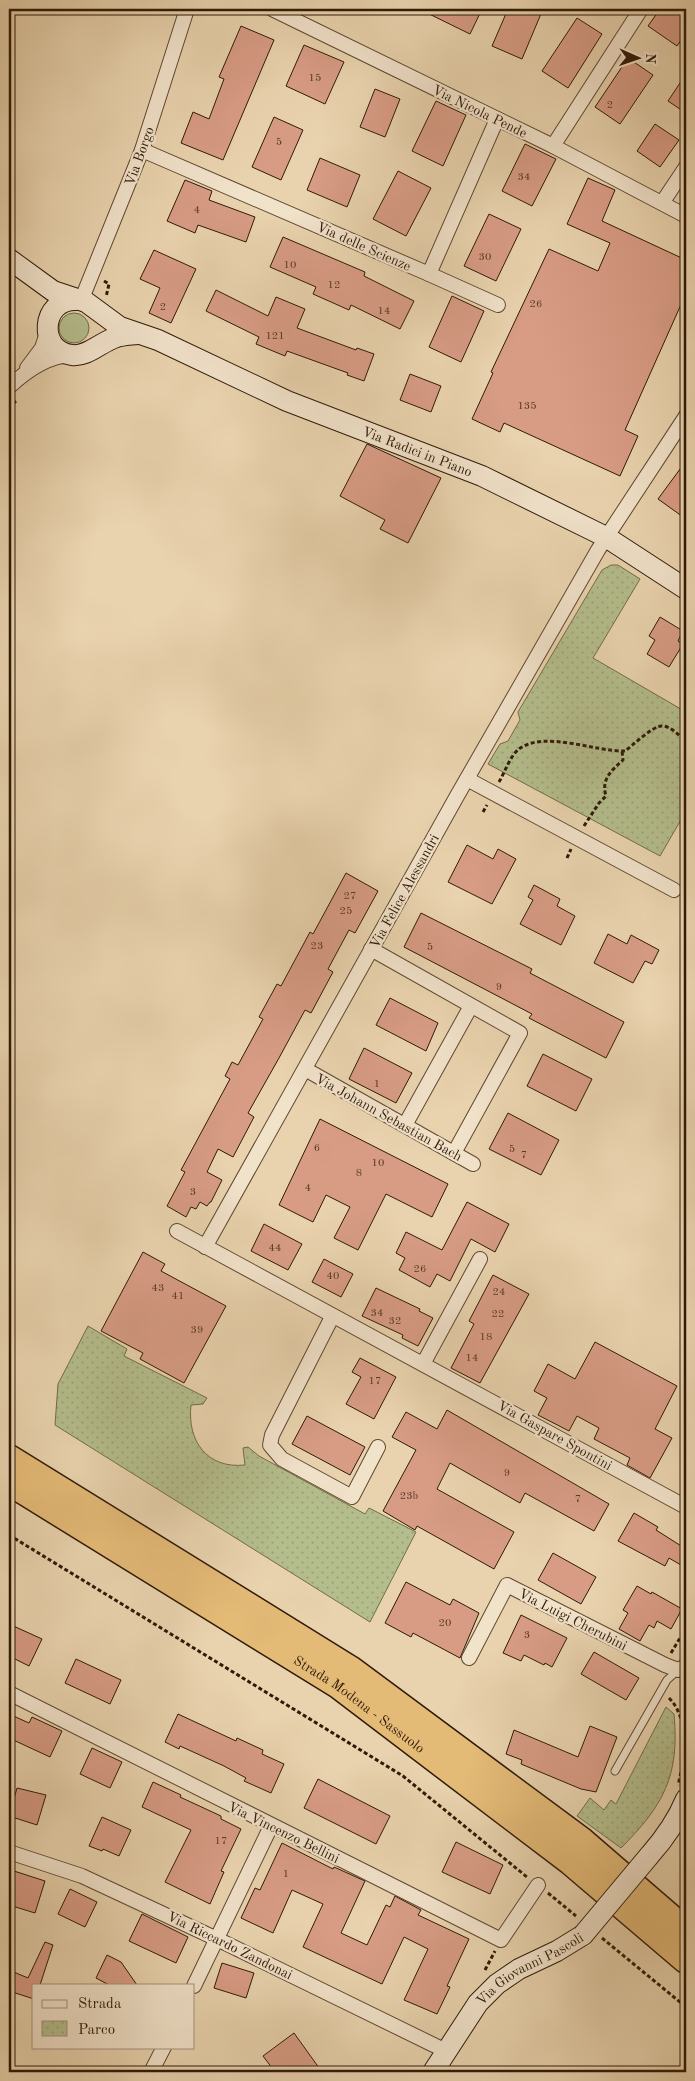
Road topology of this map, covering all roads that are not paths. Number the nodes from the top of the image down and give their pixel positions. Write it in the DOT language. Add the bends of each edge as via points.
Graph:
graph roads {
  1 [pos="187,9"];
  2 [pos="272,9"];
  3 [pos="641,9"];
  4 [pos="497,119"];
  5 [pos="553,146"];
  6 [pos="142,150"];
  7 [pos="686,167"];
  8 [pos="662,203"];
  9 [pos="686,216"];
  10 [pos="16,264"];
  11 [pos="430,274"];
  12 [pos="84,303"];
  13 [pos="498,305"];
  14 [pos="48,325"];
  15 [pos="137,334"];
  16 [pos="81,353"];
  17 [pos="11,385"];
  18 [pos="686,416"];
  19 [pos="606,537"];
  20 [pos="686,589"];
  21 [pos="467,779"];
  22 [pos="674,890"];
  23 [pos="372,949"];
  24 [pos="471,1006"];
  25 [pos="305,1069"];
  26 [pos="405,1125"];
  27 [pos="454,1153"];
  28 [pos="473,1164"];
  29 [pos="177,1231"];
  30 [pos="205,1247"];
  31 [pos="480,1259"];
  32 [pos="332,1317"];
  33 [pos="423,1364"];
  34 [pos="378,1447"];
  35 [pos="9,1458"];
  36 [pos="9,1482"];
  37 [pos="686,1507"];
  38 [pos="469,1658"];
  39 [pos="682,1668"];
  40 [pos="9,1693"];
  41 [pos="615,1771"];
  42 [pos="681,1795"];
  43 [pos="271,1826"];
  44 [pos="9,1852"];
  45 [pos="538,1885"];
  46 [pos="686,1931"];
  47 [pos="217,1938"];
  48 [pos="686,1960"];
  49 [pos="195,1984"];
  50 [pos="163,2048"];
  51 [pos="446,2051"];
  52 [pos="151,2072"];
  53 [pos="433,2072"];
  1 -- 6 [label="street, Via Borgo"];
  2 -- 4 [label="street, Via Nicola Pende"];
  3 -- 5 [label="street"];
  4 -- 5 [label="street, Via Nicola Pende"];
  4 -- 11 [label="street, Via delle Scienze"];
  5 -- 8 [label="street, Via Nicola Pende"];
  6 -- 11 [label="street, Via delle Scienze"];
  6 -- 12 [label="street, Via Borgo"];
  7 -- 8 [label="street"];
  8 -- 9 [label="street, Via Nicola Pende"];
  10 -- 12 [label="street, Via Radici in Piano" via="53,291"];
  10 -- 14 [label="street, Via Radici in Piano" via="39,290"];
  11 -- 13 [label="street"];
  12 -- 14 [label="street" via="59,304"];
  12 -- 15 [label="street, Via Radici in Piano" via="113,324"];
  12 -- 16 [label="street" via="102,321 99,341"];
  14 -- 16 [label="street, Via Radici in Piano" via="49,339 57,349 63,353"];
  14 -- 17 [label="street" via="37,355"];
  15 -- 16 [label="street, Via Radici in Piano" via="116,337"];
  15 -- 19 [label="street, Via Radici in Piano" via="158,340 287,401 482,476"];
  16 -- 17 [label="street" via="47,360"];
  18 -- 19 [label="street, Via Felice Alessandri"];
  19 -- 20 [label="street, Via Radici in Piano"];
  19 -- 21 [label="street, Via Felice Alessandri"];
  21 -- 22 [label="street"];
  21 -- 23 [label="street, Via Felice Alessandri"];
  23 -- 24 [label="street"];
  23 -- 25 [label="street, Via Felice Alessandri"];
  24 -- 26 [label="street"];
  24 -- 27 [label="street" via="520,1033"];
  25 -- 26 [label="street, Via Johann Sebastian Bach"];
  25 -- 30 [label="street, Via Felice Alessandri"];
  26 -- 27 [label="street, Via Johann Sebastian Bach"];
  27 -- 28 [label="street, Via Johann Sebastian Bach"];
  29 -- 30 [label="street, Via Gaspare Spontini"];
  30 -- 32 [label="street, Via Gaspare Spontini"];
  31 -- 33 [label="street"];
  32 -- 33 [label="street, Via Gaspare Spontini"];
  32 -- 34 [label="street" via="272,1435 270,1445 282,1458 352,1497"];
  33 -- 37 [label="street, Via Gaspare Spontini"];
  35 -- 46 [label="highway, Strada Modena - Sassuolo" via="350,1669 582,1841"];
  36 -- 48 [label="highway, Strada Modena - Sassuolo" via="338,1685 571,1862"];
  38 -- 39 [label="street, Via Luigi Cherubini" via="507,1585 665,1664"];
  39 -- 41 [label="lane" via="670,1675"];
  40 -- 43 [label="street, Via Vincenzo Bellini"];
  42 -- 51 [label="street, Via Giovanni Pascoli, bridge" via="679,1815 665,1837 588,1930 497,1984 478,2002"];
  43 -- 45 [label="street, Via Vincenzo Bellini" via="501,1940"];
  43 -- 47 [label="street"];
  44 -- 47 [label="street, Via Riccardo Zandonai" via="82,1876"];
  47 -- 49 [label="street"];
  47 -- 51 [label="street, Via Riccardo Zandonai"];
  50 -- 52 [label="street"];
  51 -- 53 [label="street, Via Giovanni Pascoli"];
}
